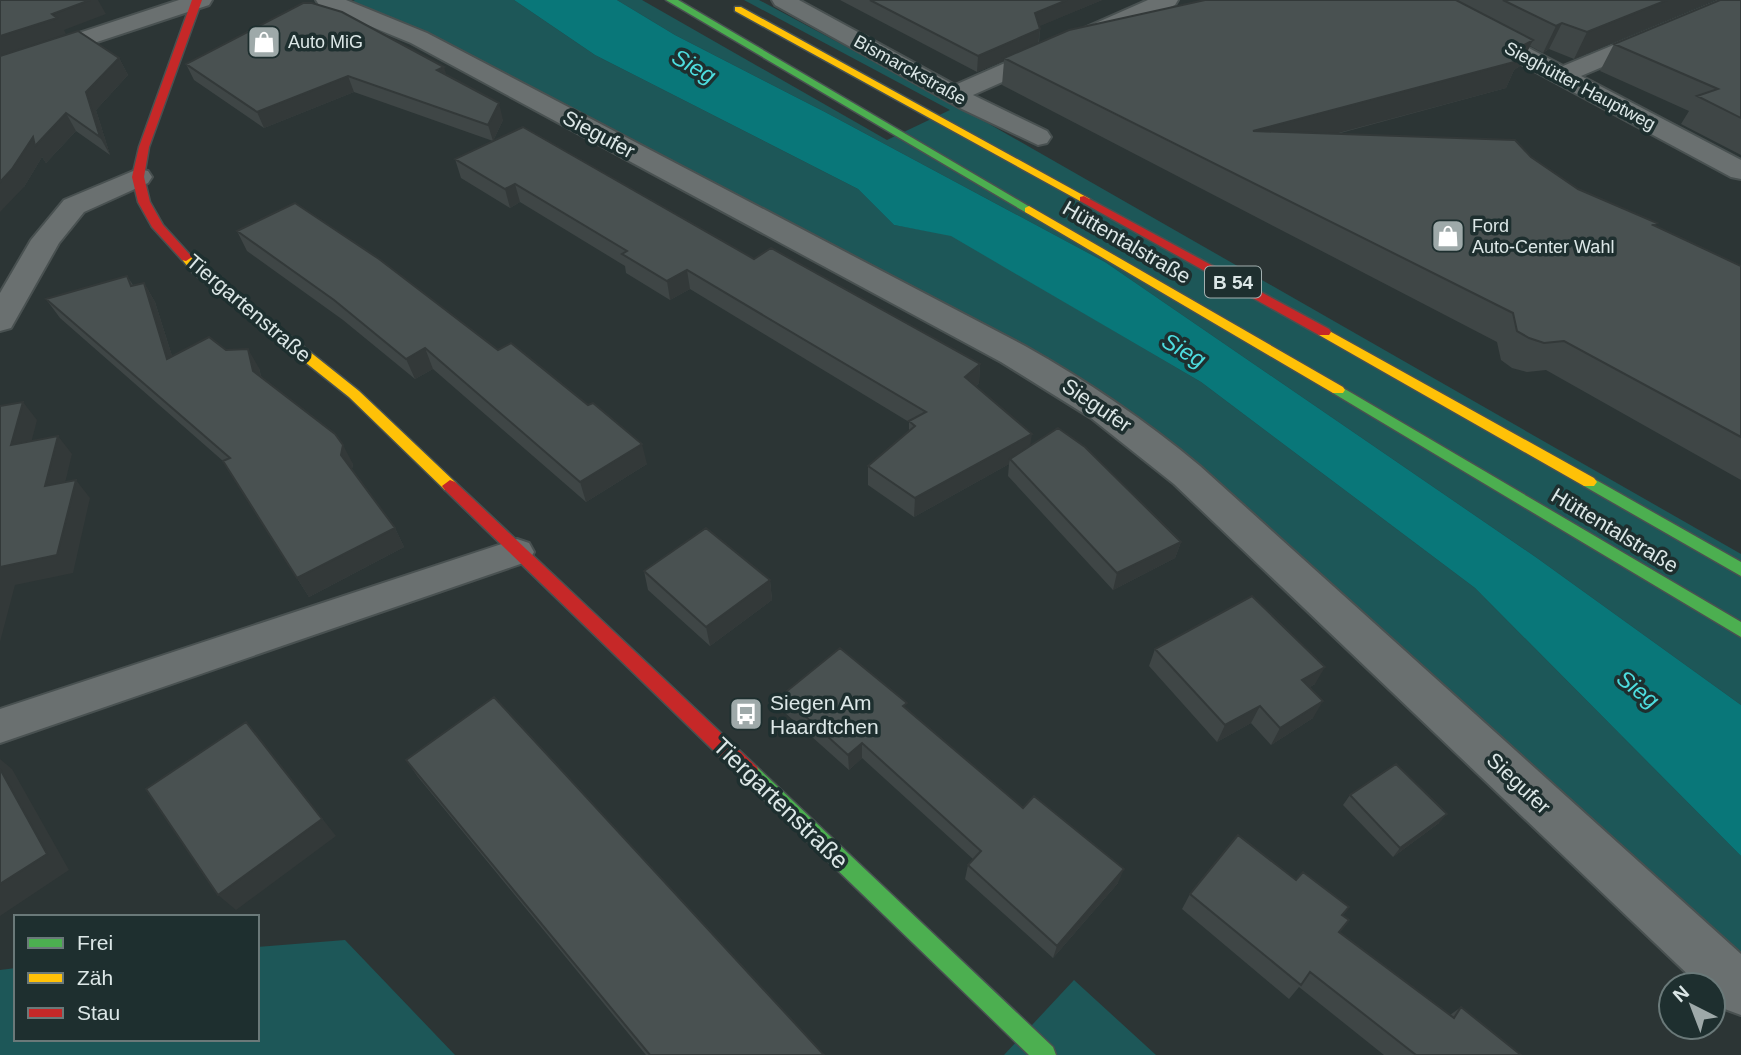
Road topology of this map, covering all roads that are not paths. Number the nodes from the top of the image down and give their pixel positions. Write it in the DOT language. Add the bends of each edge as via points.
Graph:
graph roads {
  1 [pos="198,0"];
  2 [pos="327,0"];
  3 [pos="671,0"];
  4 [pos="722,0"];
  5 [pos="783,0"];
  6 [pos="1420,0"];
  7 [pos="1741,0"];
  8 [pos="1146,3"];
  9 [pos="0,67"];
  10 [pos="1560,76"];
  11 [pos="955,94"];
  12 [pos="1038,137"];
  13 [pos="1741,171"];
  14 [pos="138,177"];
  15 [pos="1,319"];
  16 [pos="517,552"];
  17 [pos="1741,570"];
  18 [pos="1741,629"];
  19 [pos="0,726"];
  20 [pos="1741,989"];
  21 [pos="1045,1055"];
  1 -- 9 [label="street"];
  1 -- 14 [label="main road" via="144,147"];
  2 -- 20 [label="street, Siegufer" via="431,44 1013,354 1119,419 1187,475"];
  3 -- 18 [label="main road, Hüttentalstraße / B 54"];
  4 -- 17 [label="main road, Hüttentalstraße / B 54" via="1423,386"];
  5 -- 11 [label="street, Bismarckstraße"];
  6 -- 10 [label="street, Sieghütter Hauptweg"];
  7 -- 10 [label="street"];
  8 -- 11 [label="street"];
  10 -- 13 [label="street, Sieghütter Hauptweg"];
  11 -- 12 [label="street, Bismarckstraße"];
  14 -- 15 [label="street" via="74,206 46,240"];
  14 -- 16 [label="main road, Tiergartenstraße" via="144,202 158,227 197,270 354,394"];
  16 -- 19 [label="lane"];
  16 -- 21 [label="main road, Tiergartenstraße"];
}
